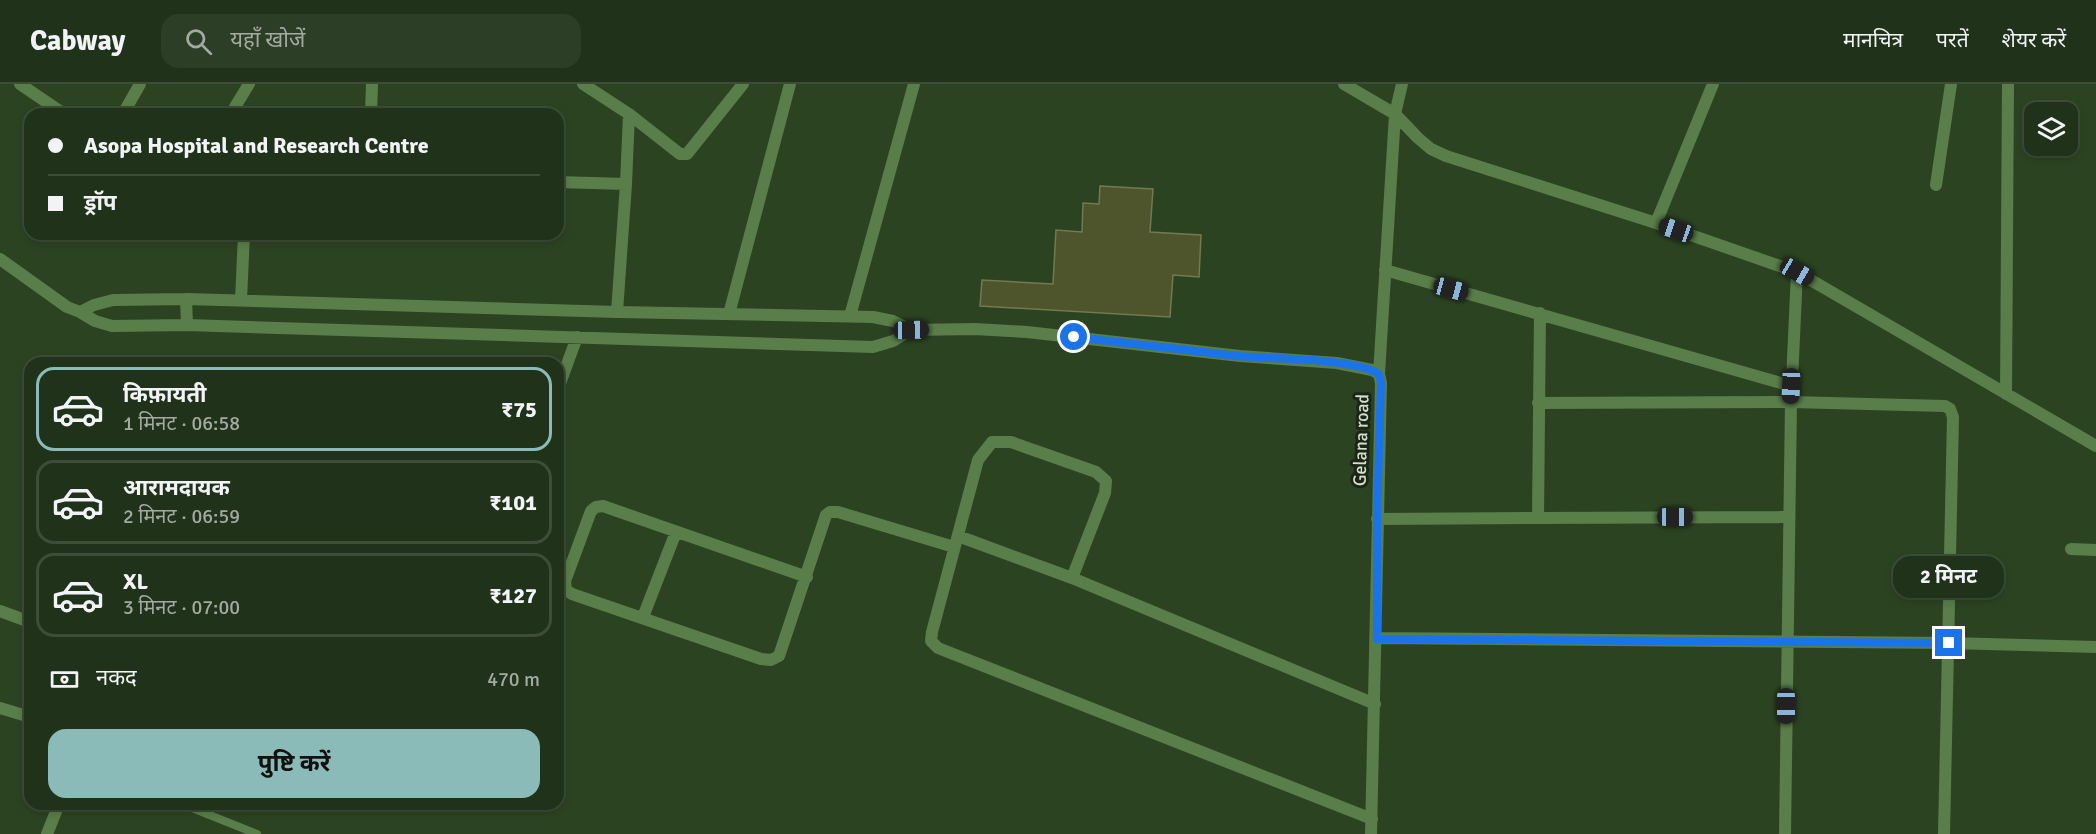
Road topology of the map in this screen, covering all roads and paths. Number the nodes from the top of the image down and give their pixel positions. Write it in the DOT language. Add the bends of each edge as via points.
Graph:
graph roads {
  1 [pos="20,84"];
  2 [pos="140,84"];
  3 [pos="249,84"];
  4 [pos="372,84"];
  5 [pos="583,84"];
  6 [pos="742,84"];
  7 [pos="790,84"];
  8 [pos="914,84"];
  9 [pos="1344,84"];
  10 [pos="1402,84"];
  11 [pos="1713,84"];
  12 [pos="1951,84"];
  13 [pos="2008,84"];
  14 [pos="235,107"];
  15 [pos="55,108"];
  16 [pos="126,108"];
  17 [pos="371,108"];
  18 [pos="630,114"];
  19 [pos="1395,114"];
  20 [pos="564,183"];
  21 [pos="626,184"];
  22 [pos="1936,184"];
  23 [pos="1656,223"];
  24 [pos="244,240"];
  25 [pos="0,259"];
  26 [pos="1385,270"];
  27 [pos="1797,272"];
  28 [pos="186,299"];
  29 [pos="241,300"];
  30 [pos="80,312"];
  31 [pos="617,312"];
  32 [pos="1540,313"];
  33 [pos="729,314"];
  34 [pos="850,316"];
  35 [pos="187,325"];
  36 [pos="911,330"];
  37 [pos="577,337"];
  38 [pos="564,373"];
  39 [pos="1379,374"];
  40 [pos="1791,386"];
  41 [pos="2006,394"];
  42 [pos="1791,402"];
  43 [pos="1538,403"];
  44 [pos="2096,446"];
  45 [pos="1789,517"];
  46 [pos="1538,518"];
  47 [pos="1377,519"];
  48 [pos="676,532"];
  49 [pos="956,542"];
  50 [pos="2071,549"];
  51 [pos="2096,550"];
  52 [pos="807,577"];
  53 [pos="1072,578"];
  54 [pos="0,611"];
  55 [pos="643,617"];
  56 [pos="24,620"];
  57 [pos="1377,639"];
  58 [pos="1787,642"];
  59 [pos="1949,643"];
  60 [pos="2096,647"];
  61 [pos="1375,704"];
  62 [pos="0,708"];
  63 [pos="24,715"];
  64 [pos="57,810"];
  65 [pos="197,810"];
  66 [pos="1372,819"];
  67 [pos="47,834"];
  68 [pos="257,834"];
  69 [pos="1371,834"];
  70 [pos="1785,834"];
  71 [pos="1944,834"];
  1 -- 15 [label="street"];
  2 -- 16 [label="street"];
  3 -- 14 [label="street"];
  4 -- 17 [label="street"];
  5 -- 18 [label="street"];
  6 -- 18 [label="street" via="687,154 680,153"];
  7 -- 33 [label="street"];
  8 -- 34 [label="street"];
  9 -- 19 [label="street"];
  10 -- 19 [label="street"];
  11 -- 23 [label="street"];
  12 -- 22 [label="street"];
  13 -- 41 [label="street"];
  18 -- 21 [label="street"];
  19 -- 23 [label="street" via="1431,149 1446,156"];
  19 -- 26 [label="street"];
  20 -- 21 [label="street"];
  21 -- 31 [label="street"];
  23 -- 27 [label="street"];
  24 -- 29 [label="street"];
  25 -- 30 [label="street" via="67,308"];
  26 -- 32 [label="street"];
  26 -- 39 [label="street"];
  27 -- 40 [label="street"];
  27 -- 41 [label="street"];
  28 -- 29 [label="street"];
  28 -- 30 [label="street" via="113,300"];
  28 -- 35 [label="street"];
  29 -- 31 [label="street"];
  30 -- 35 [label="street" via="112,326"];
  31 -- 33 [label="street"];
  32 -- 40 [label="street"];
  32 -- 43 [label="street"];
  33 -- 34 [label="street"];
  34 -- 36 [label="street" via="893,321"];
  35 -- 37 [label="street"];
  36 -- 37 [label="street" via="873,347"];
  36 -- 39 [label="street, Gelana road" via="1027,332 1337,363"];
  37 -- 38 [label="street"];
  39 -- 47 [label="street, Gelana road"];
  40 -- 42 [label="street"];
  41 -- 44 [label="street"];
  42 -- 43 [label="street"];
  42 -- 45 [label="street"];
  42 -- 59 [label="street" via="1950,409 1953,417"];
  43 -- 46 [label="street"];
  45 -- 46 [label="street"];
  45 -- 58 [label="street"];
  46 -- 47 [label="street"];
  47 -- 57 [label="street, Gelana road"];
  48 -- 52 [label="street"];
  48 -- 55 [label="street"];
  48 -- 55 [label="street" via="603,506 591,512 565,581 566,590"];
  49 -- 52 [label="street" via="830,512"];
  49 -- 53 [label="street"];
  49 -- 53 [label="street" via="978,460 992,442 1011,442 1096,472 1106,481 1105,493"];
  49 -- 66 [label="street" via="932,632 931,641 938,648"];
  50 -- 51 [label="street"];
  52 -- 55 [label="street" via="779,656 771,660"];
  53 -- 61 [label="street"];
  54 -- 56 [label="street"];
  57 -- 58 [label="street"];
  57 -- 61 [label="street, Gelana road"];
  58 -- 59 [label="street"];
  58 -- 70 [label="street"];
  59 -- 60 [label="street"];
  59 -- 71 [label="street"];
  61 -- 66 [label="street, Gelana road"];
  62 -- 63 [label="street"];
  64 -- 67 [label="street"];
  65 -- 68 [label="lane"];
  66 -- 69 [label="street, Gelana road"];
}
